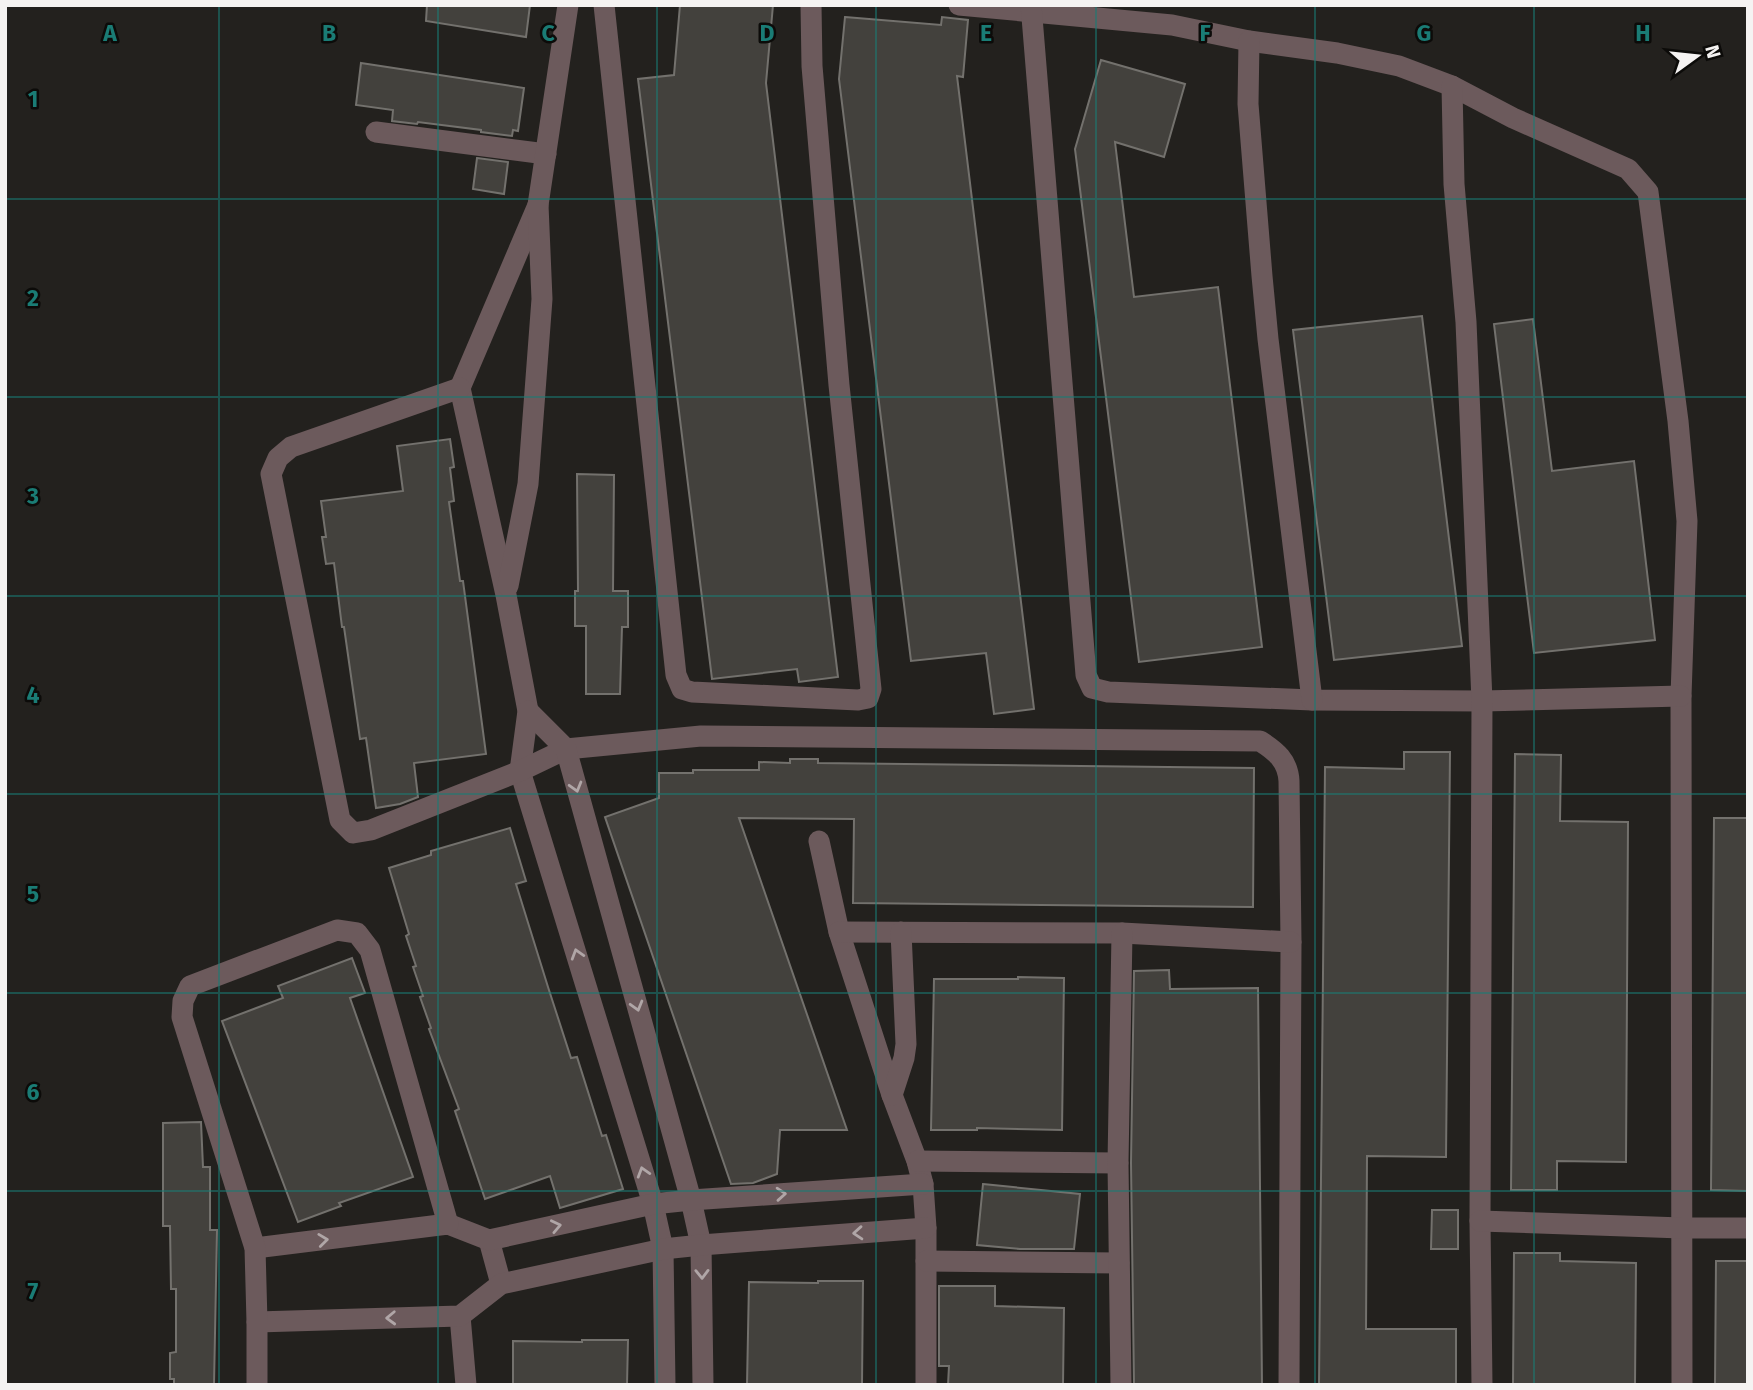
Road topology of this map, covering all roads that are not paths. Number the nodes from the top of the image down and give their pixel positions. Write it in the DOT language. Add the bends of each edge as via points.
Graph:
graph roads {
  1 [pos="568,5"];
  2 [pos="604,5"];
  3 [pos="811,5"];
  4 [pos="959,5"];
  5 [pos="1031,9"];
  6 [pos="1249,41"];
  7 [pos="1452,86"];
  8 [pos="376,132"];
  9 [pos="546,154"];
  10 [pos="538,205"];
  11 [pos="460,388"];
  12 [pos="506,595"];
  13 [pos="1681,696"];
  14 [pos="1312,700"];
  15 [pos="1482,701"];
  16 [pos="528,711"];
  17 [pos="566,749"];
  18 [pos="520,771"];
  19 [pos="820,841"];
  20 [pos="839,932"];
  21 [pos="901,932"];
  22 [pos="1122,933"];
  23 [pos="1291,942"];
  24 [pos="892,1095"];
  25 [pos="917,1161"];
  26 [pos="1118,1163"];
  27 [pos="923,1184"];
  28 [pos="691,1200"];
  29 [pos="653,1204"];
  30 [pos="1480,1221"];
  31 [pos="447,1224"];
  32 [pos="926,1228"];
  33 [pos="1682,1228"];
  34 [pos="1748,1228"];
  35 [pos="489,1240"];
  36 [pos="701,1245"];
  37 [pos="255,1248"];
  38 [pos="663,1250"];
  39 [pos="926,1261"];
  40 [pos="1119,1263"];
  41 [pos="501,1284"];
  42 [pos="460,1316"];
  43 [pos="257,1321"];
  44 [pos="257,1385"];
  45 [pos="467,1385"];
  46 [pos="664,1385"];
  47 [pos="703,1385"];
  48 [pos="926,1385"];
  49 [pos="1121,1385"];
  50 [pos="1289,1385"];
  51 [pos="1482,1385"];
  52 [pos="1682,1385"];
  1 -- 9 [label="street"];
  2 -- 3 [label="street" via="676,675 682,689 692,692 858,700 868,698 871,689 838,372"];
  4 -- 5 [label="street"];
  5 -- 6 [label="street" via="1172,25"];
  5 -- 14 [label="street" via="1086,675 1092,688 1108,692"];
  6 -- 7 [label="street" via="1337,52 1399,66"];
  6 -- 14 [label="street" via="1248,104 1265,314"];
  7 -- 13 [label="street" via="1628,169 1648,192 1687,521"];
  7 -- 15 [label="street"];
  8 -- 9 [label="street"];
  9 -- 10 [label="street"];
  10 -- 11 [label="street"];
  10 -- 12 [label="street" via="542,299 528,484"];
  11 -- 12 [label="street"];
  11 -- 18 [label="street" via="291,447 278,458 271,474 340,820 353,833 371,830"];
  12 -- 16 [label="street"];
  13 -- 15 [label="street"];
  13 -- 33 [label="street"];
  14 -- 15 [label="street"];
  15 -- 30 [label="street"];
  16 -- 17 [label="street"];
  16 -- 18 [label="street"];
  17 -- 18 [label="street"];
  17 -- 23 [label="street" via="701,736 1260,741 1274,750 1288,772"];
  17 -- 28 [label="street, one-way"];
  29 -- 18 [label="street, one-way"];
  19 -- 20 [label="street"];
  20 -- 21 [label="street"];
  20 -- 24 [label="street"];
  21 -- 22 [label="street"];
  21 -- 24 [label="street" via="906,1044"];
  22 -- 23 [label="street"];
  22 -- 26 [label="street"];
  23 -- 50 [label="street"];
  24 -- 25 [label="street"];
  25 -- 26 [label="street"];
  25 -- 27 [label="street"];
  26 -- 40 [label="street"];
  28 -- 27 [label="street, one-way"];
  27 -- 32 [label="street"];
  28 -- 29 [label="street"];
  28 -- 36 [label="street"];
  35 -- 29 [label="street, one-way"];
  29 -- 38 [label="street"];
  30 -- 33 [label="street"];
  30 -- 51 [label="street"];
  31 -- 35 [label="street"];
  37 -- 31 [label="street, one-way"];
  31 -- 37 [label="street" via="370,950 357,933 337,930 190,986 183,1001 182,1017"];
  32 -- 36 [label="street, one-way"];
  32 -- 39 [label="street"];
  33 -- 34 [label="street"];
  33 -- 52 [label="street"];
  35 -- 41 [label="street"];
  36 -- 38 [label="street"];
  36 -- 47 [label="street, one-way"];
  37 -- 43 [label="street"];
  38 -- 41 [label="street"];
  38 -- 46 [label="street"];
  39 -- 40 [label="street"];
  39 -- 48 [label="street"];
  40 -- 49 [label="street"];
  41 -- 42 [label="street"];
  42 -- 43 [label="street, one-way"];
  42 -- 45 [label="street"];
  43 -- 44 [label="street"];
}
